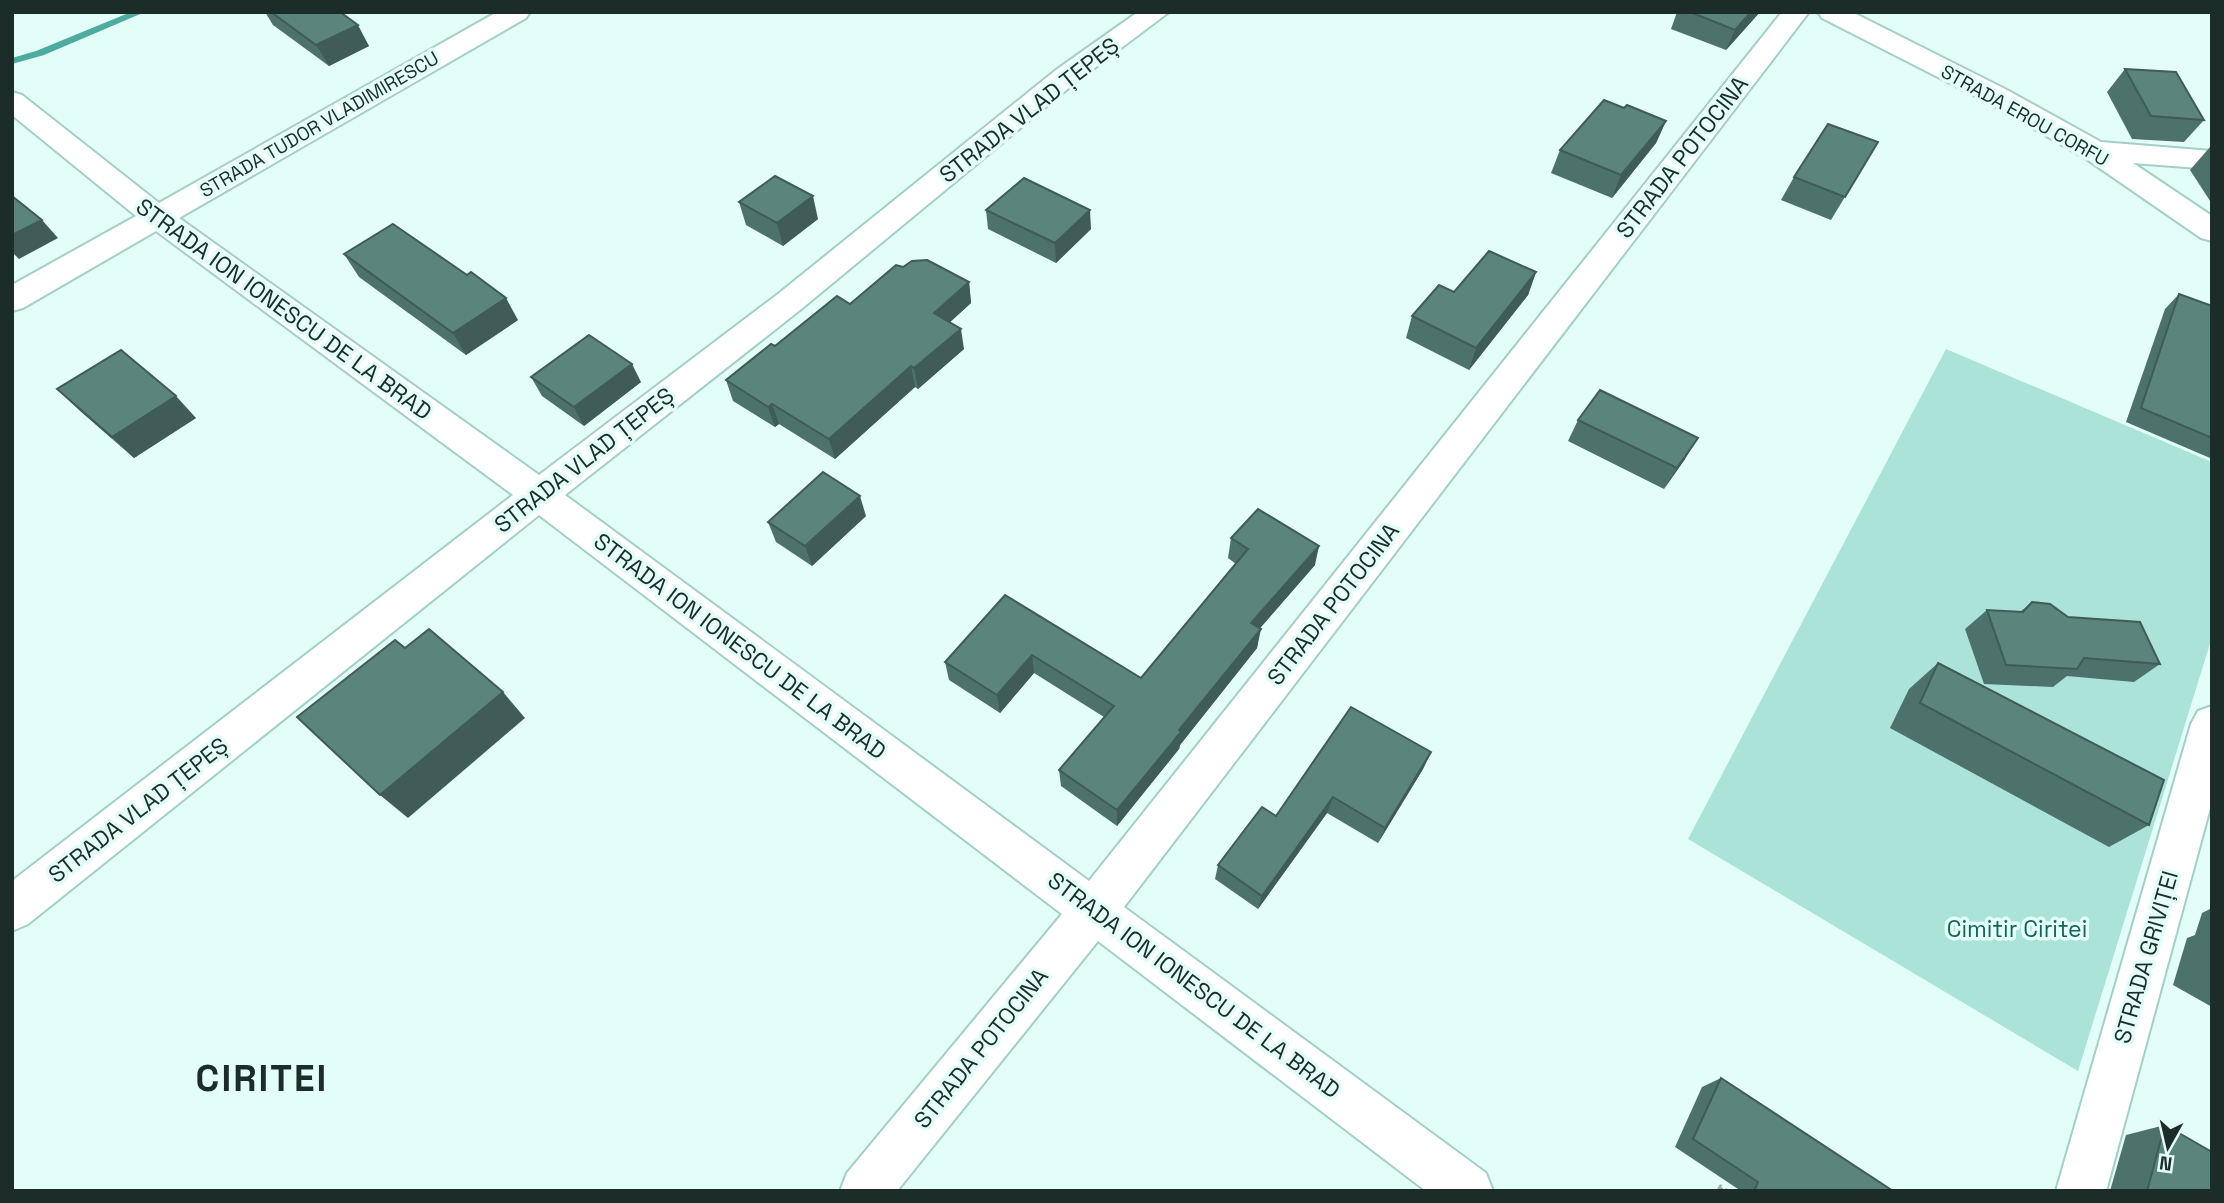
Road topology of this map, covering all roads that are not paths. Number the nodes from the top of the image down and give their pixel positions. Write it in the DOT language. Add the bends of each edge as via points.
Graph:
graph roads {
  1 [pos="517,12"];
  2 [pos="1156,12"];
  3 [pos="1796,12"];
  4 [pos="1831,12"];
  5 [pos="12,101"];
  6 [pos="2095,151"];
  7 [pos="2212,160"];
  8 [pos="157,217"];
  9 [pos="2212,231"];
  10 [pos="12,300"];
  11 [pos="539,495"];
  12 [pos="2212,724"];
  13 [pos="12,909"];
  14 [pos="1094,910"];
  15 [pos="865,1191"];
  16 [pos="1468,1191"];
  17 [pos="2081,1191"];
  1 -- 8 [label="street, STRADA TUDOR VLADIMIRESCU"];
  2 -- 11 [label="street, STRADA VLAD ȚEPEȘ" via="1066,76 789,302"];
  3 -- 14 [label="street, STRADA POTOCINA"];
  4 -- 6 [label="street, STRADA EROU CORFU"];
  5 -- 8 [label="street, STRADA ION IONESCU DE LA BRAD"];
  6 -- 7 [label="street"];
  6 -- 9 [label="street, STRADA EROU CORFU"];
  8 -- 10 [label="street, STRADA TUDOR VLADIMIRESCU"];
  8 -- 11 [label="street, STRADA ION IONESCU DE LA BRAD"];
  11 -- 13 [label="street, STRADA VLAD ȚEPEȘ"];
  11 -- 14 [label="street, STRADA ION IONESCU DE LA BRAD"];
  12 -- 17 [label="street, STRADA GRIVIȚEI"];
  14 -- 15 [label="street, STRADA POTOCINA"];
  14 -- 16 [label="street, STRADA ION IONESCU DE LA BRAD"];
}
